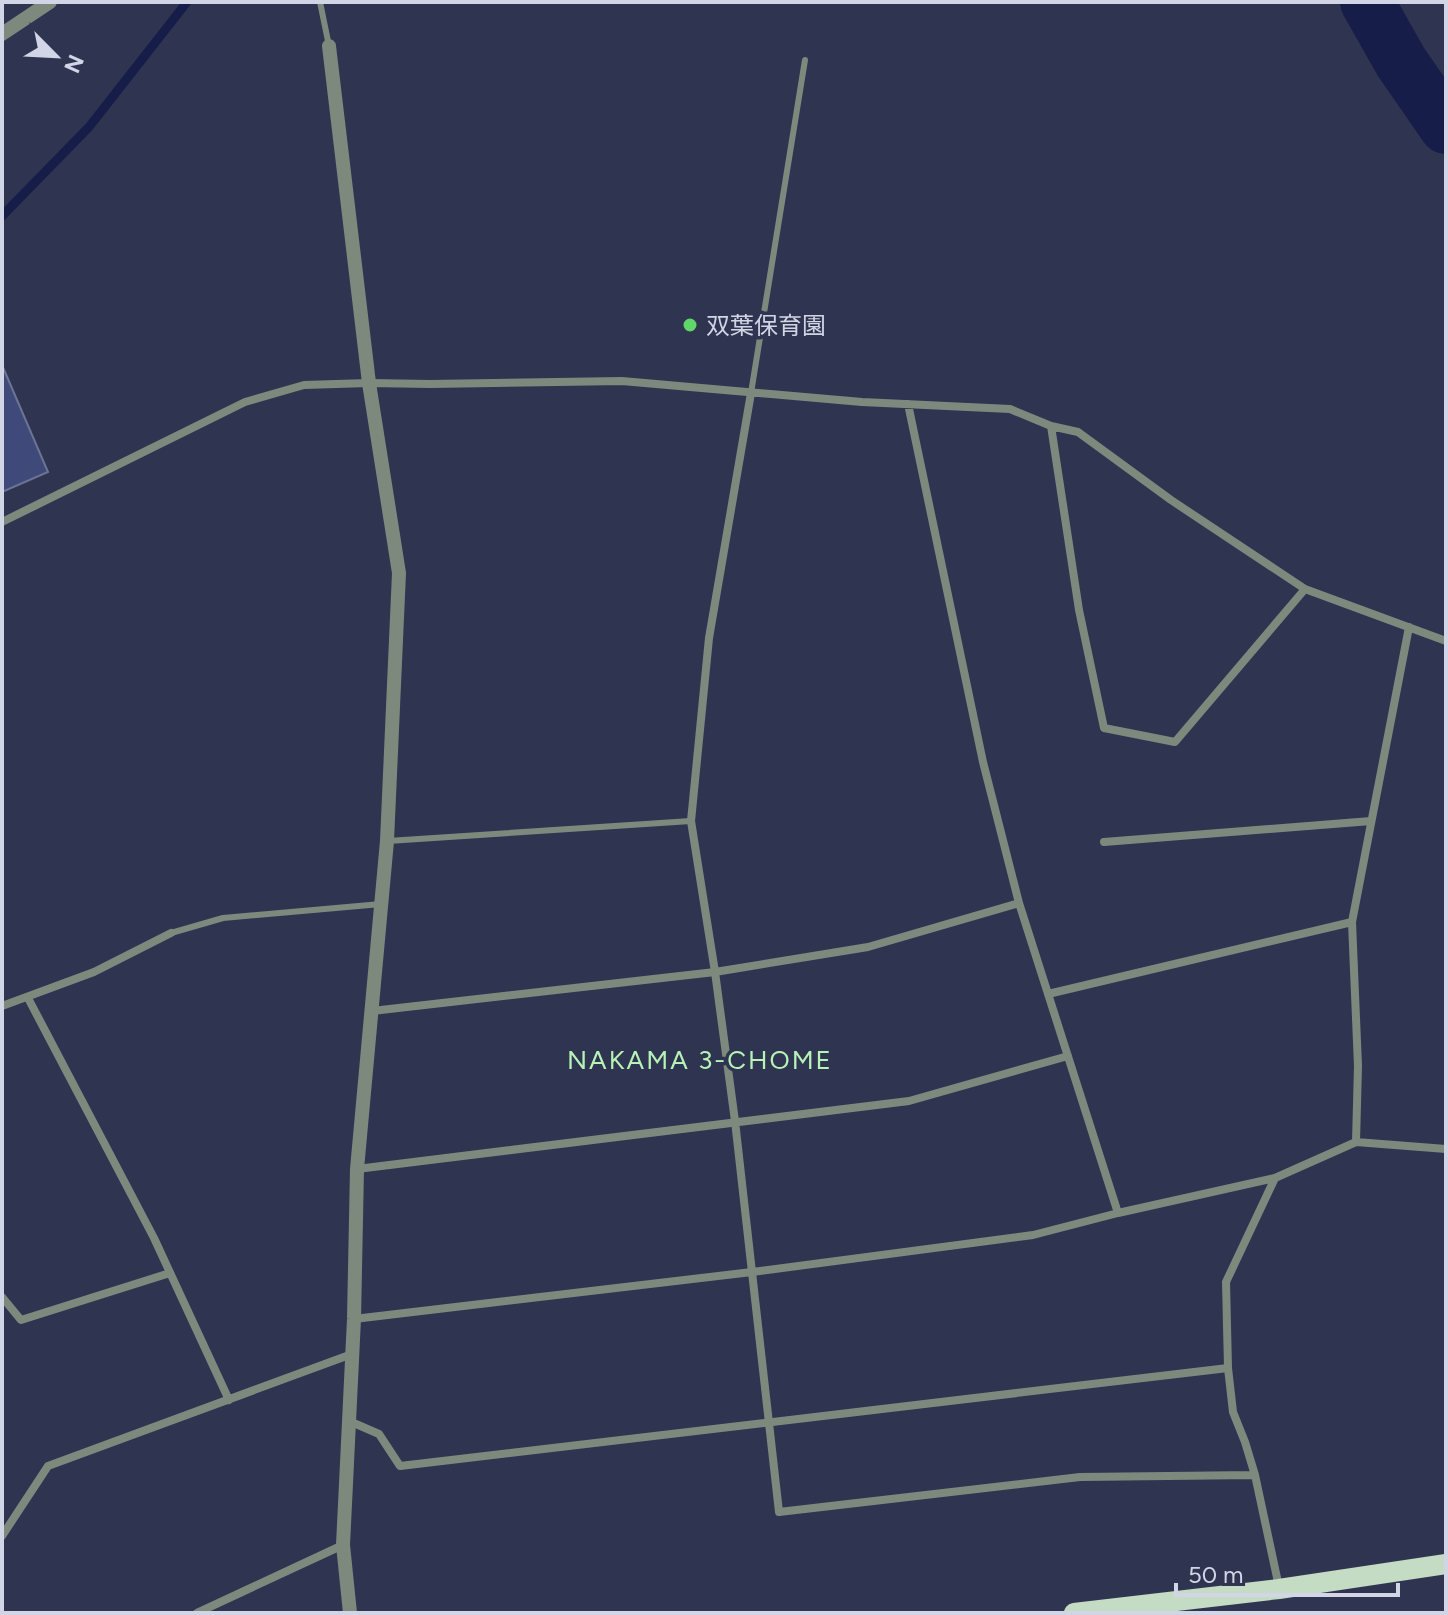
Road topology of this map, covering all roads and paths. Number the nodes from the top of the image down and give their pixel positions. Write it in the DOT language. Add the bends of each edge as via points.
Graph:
graph roads {
  1 [pos="50,2"];
  2 [pos="320,2"];
  3 [pos="2,34"];
  4 [pos="329,46"];
  5 [pos="805,60"];
  6 [pos="369,383"];
  7 [pos="751,393"];
  8 [pos="908,404"];
  9 [pos="1051,426"];
  10 [pos="2,522"];
  11 [pos="1305,589"];
  12 [pos="1409,627"];
  13 [pos="1446,641"];
  14 [pos="691,821"];
  15 [pos="1371,821"];
  16 [pos="387,841"];
  17 [pos="1104,842"];
  18 [pos="1019,903"];
  19 [pos="381,904"];
  20 [pos="1352,922"];
  21 [pos="171,933"];
  22 [pos="715,972"];
  23 [pos="1048,994"];
  24 [pos="28,998"];
  25 [pos="2,1006"];
  26 [pos="372,1011"];
  27 [pos="1068,1056"];
  28 [pos="735,1121"];
  29 [pos="1356,1142"];
  30 [pos="1446,1149"];
  31 [pos="357,1169"];
  32 [pos="1275,1178"];
  33 [pos="1118,1213"];
  34 [pos="752,1272"];
  35 [pos="170,1273"];
  36 [pos="2,1297"];
  37 [pos="354,1319"];
  38 [pos="352,1354"];
  39 [pos="1228,1368"];
  40 [pos="229,1400"];
  41 [pos="349,1421"];
  42 [pos="768,1422"];
  43 [pos="1255,1475"];
  44 [pos="2,1536"];
  45 [pos="343,1545"];
  46 [pos="1446,1564"];
  47 [pos="1279,1589"];
  48 [pos="197,1613"];
  49 [pos="350,1613"];
  50 [pos="1074,1613"];
  1 -- 3 [label="street"];
  2 -- 4 [label="lane"];
  4 -- 6 [label="street"];
  5 -- 7 [label="lane"];
  6 -- 7 [label="street" via="622,381"];
  6 -- 10 [label="street" via="304,385 245,402"];
  6 -- 16 [label="street" via="399,573"];
  7 -- 8 [label="street"];
  7 -- 14 [label="street" via="709,638"];
  8 -- 9 [label="street" via="1010,409"];
  8 -- 18 [label="street" via="983,762"];
  9 -- 11 [label="street" via="1078,432"];
  9 -- 11 [label="street" via="1079,610 1104,728 1175,742"];
  11 -- 12 [label="street"];
  12 -- 13 [label="street"];
  12 -- 15 [label="street"];
  14 -- 16 [label="lane"];
  14 -- 22 [label="street"];
  15 -- 17 [label="street"];
  15 -- 20 [label="street"];
  16 -- 19 [label="street"];
  18 -- 22 [label="street" via="868,947"];
  18 -- 23 [label="street"];
  19 -- 21 [label="lane" via="223,918"];
  19 -- 26 [label="street"];
  20 -- 23 [label="street"];
  20 -- 29 [label="street"];
  21 -- 24 [label="street"];
  22 -- 26 [label="street"];
  22 -- 28 [label="street"];
  23 -- 27 [label="street"];
  24 -- 25 [label="street"];
  24 -- 35 [label="street"];
  26 -- 31 [label="street"];
  27 -- 28 [label="street" via="909,1101"];
  27 -- 33 [label="street"];
  28 -- 31 [label="street"];
  28 -- 34 [label="street"];
  29 -- 30 [label="street"];
  29 -- 32 [label="street"];
  31 -- 37 [label="street"];
  32 -- 33 [label="street"];
  32 -- 39 [label="street" via="1226,1282"];
  33 -- 34 [label="street" via="1033,1235"];
  34 -- 37 [label="street"];
  34 -- 42 [label="street"];
  35 -- 36 [label="street" via="21,1320"];
  35 -- 40 [label="street"];
  37 -- 38 [label="street"];
  38 -- 40 [label="street"];
  38 -- 41 [label="street"];
  39 -- 42 [label="street"];
  39 -- 43 [label="street" via="1233,1412"];
  40 -- 44 [label="street" via="48,1466"];
  41 -- 42 [label="street" via="379,1434 400,1466"];
  41 -- 45 [label="street"];
  42 -- 43 [label="street" via="779,1512 1080,1477"];
  43 -- 47 [label="street"];
  45 -- 48 [label="street"];
  45 -- 49 [label="street"];
  46 -- 47 [label="main road"];
  47 -- 50 [label="main road"];
}
